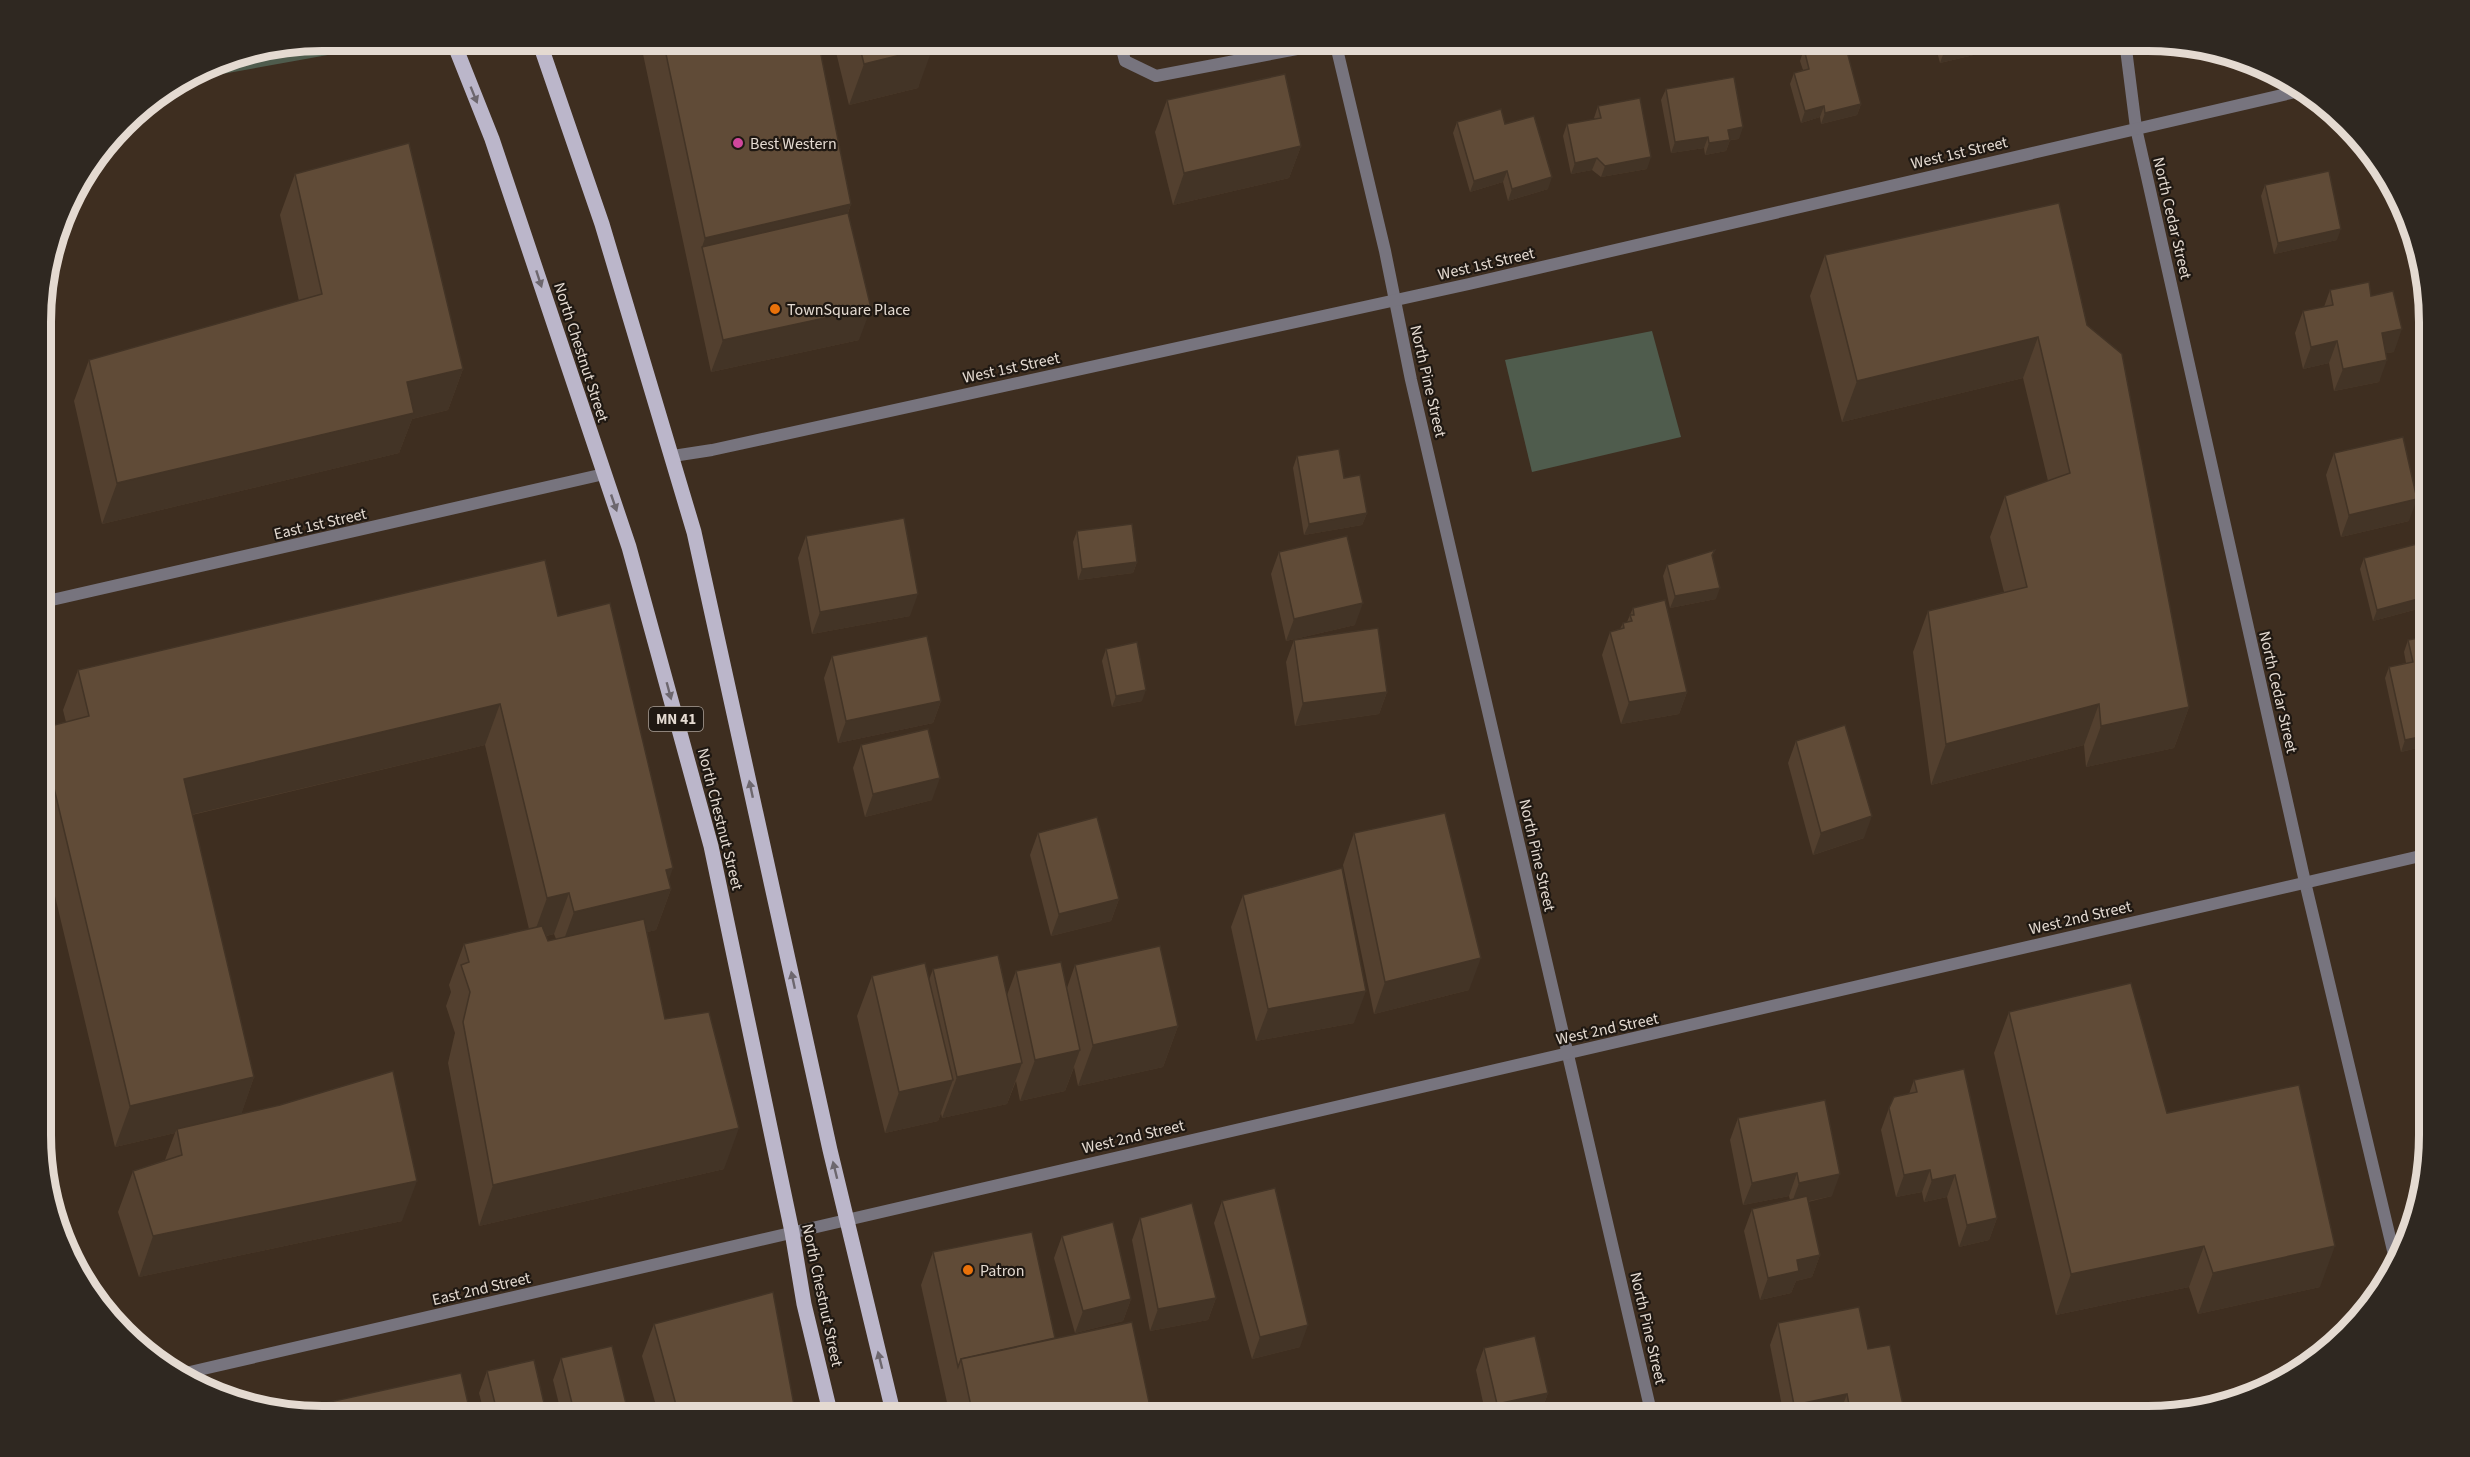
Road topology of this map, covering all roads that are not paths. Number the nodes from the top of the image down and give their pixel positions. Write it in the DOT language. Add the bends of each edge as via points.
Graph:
graph roads {
  1 [pos="457,51"];
  2 [pos="543,51"];
  3 [pos="1123,51"];
  4 [pos="1285,51"];
  5 [pos="1339,51"];
  6 [pos="2127,51"];
  7 [pos="2292,93"];
  8 [pos="2136,128"];
  9 [pos="1393,300"];
  10 [pos="673,456"];
  11 [pos="604,474"];
  12 [pos="51,600"];
  13 [pos="2419,856"];
  14 [pos="2305,882"];
  15 [pos="1567,1053"];
  16 [pos="847,1219"];
  17 [pos="792,1232"];
  18 [pos="2393,1250"];
  19 [pos="190,1372"];
  20 [pos="829,1406"];
  21 [pos="891,1406"];
  22 [pos="1650,1406"];
  1 -- 11 [label="main road, North Chestnut Street / MN 41, one-way" via="492,139"];
  2 -- 10 [label="main road, North Chestnut Street" via="602,224"];
  3 -- 4 [label="street" via="1125,61 1156,76"];
  5 -- 9 [label="street, North Pine Street"];
  6 -- 8 [label="street, North Cedar Street"];
  7 -- 8 [label="street, West 1st Street"];
  8 -- 9 [label="street, West 1st Street"];
  8 -- 14 [label="street, North Cedar Street"];
  9 -- 10 [label="street, West 1st Street"];
  9 -- 15 [label="street, North Pine Street"];
  16 -- 10 [label="main road, North Chestnut Street, one-way" via="694,531"];
  11 -- 12 [label="street, East 1st Street"];
  11 -- 17 [label="main road, North Chestnut Street / MN 41, one-way" via="629,547 711,846"];
  13 -- 14 [label="street, West 2nd Street"];
  14 -- 15 [label="street, West 2nd Street"];
  14 -- 18 [label="street, North Cedar Street"];
  15 -- 16 [label="street, West 2nd Street"];
  15 -- 22 [label="street, North Pine Street"];
  16 -- 17 [label="street, West 2nd Street"];
  21 -- 16 [label="main road, North Chestnut Street, one-way"];
  17 -- 19 [label="street, East 2nd Street"];
  17 -- 20 [label="main road, North Chestnut Street / MN 41" via="804,1304"];
}
